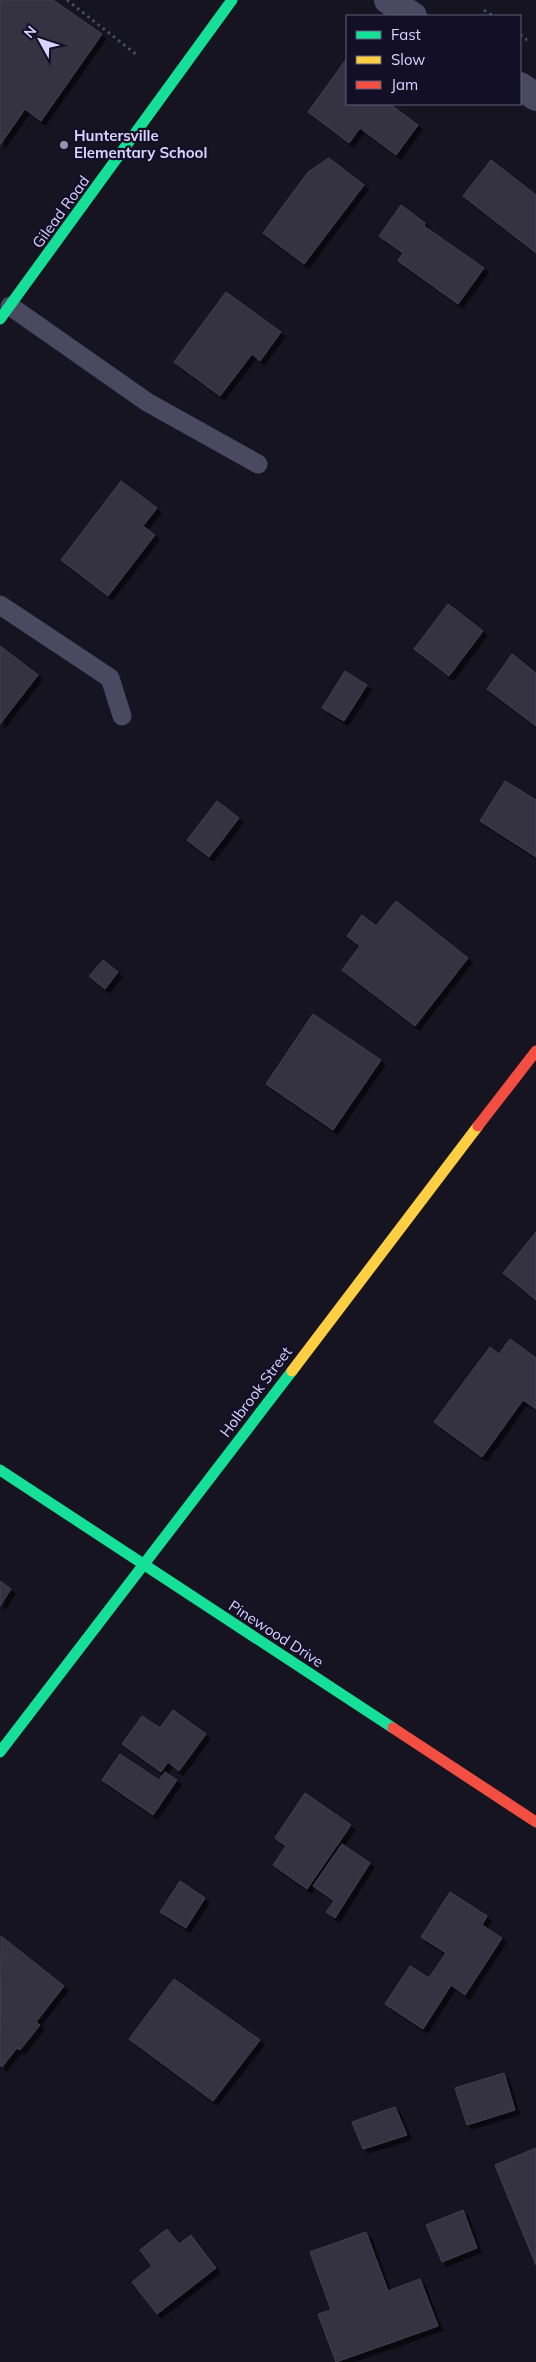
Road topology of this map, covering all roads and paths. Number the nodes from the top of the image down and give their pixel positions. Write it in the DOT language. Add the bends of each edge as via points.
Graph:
graph roads {
  1 [pos="67,0"];
  2 [pos="232,0"];
  3 [pos="388,0"];
  4 [pos="484,10"];
  5 [pos="411,15"];
  6 [pos="492,15"];
  7 [pos="521,36"];
  8 [pos="527,40"];
  9 [pos="137,54"];
  10 [pos="521,87"];
  11 [pos="536,97"];
  12 [pos="5,313"];
  13 [pos="258,464"];
  14 [pos="0,605"];
  15 [pos="122,716"];
  16 [pos="536,1051"];
  17 [pos="0,1470"];
  18 [pos="142,1565"];
  19 [pos="0,1752"];
  20 [pos="536,1822"];
  1 -- 9 [label="path"];
  2 -- 12 [label="street, Gilead Road"];
  3 -- 5 [label="street"];
  4 -- 6 [label="path"];
  7 -- 8 [label="path"];
  10 -- 11 [label="street"];
  12 -- 13 [label="lane" via="146,402"];
  14 -- 15 [label="lane" via="110,678"];
  16 -- 18 [label="street, Holbrook Street"];
  17 -- 18 [label="street, Pinewood Drive"];
  18 -- 19 [label="street, Holbrook Street"];
  18 -- 20 [label="street, Pinewood Drive"];
}
